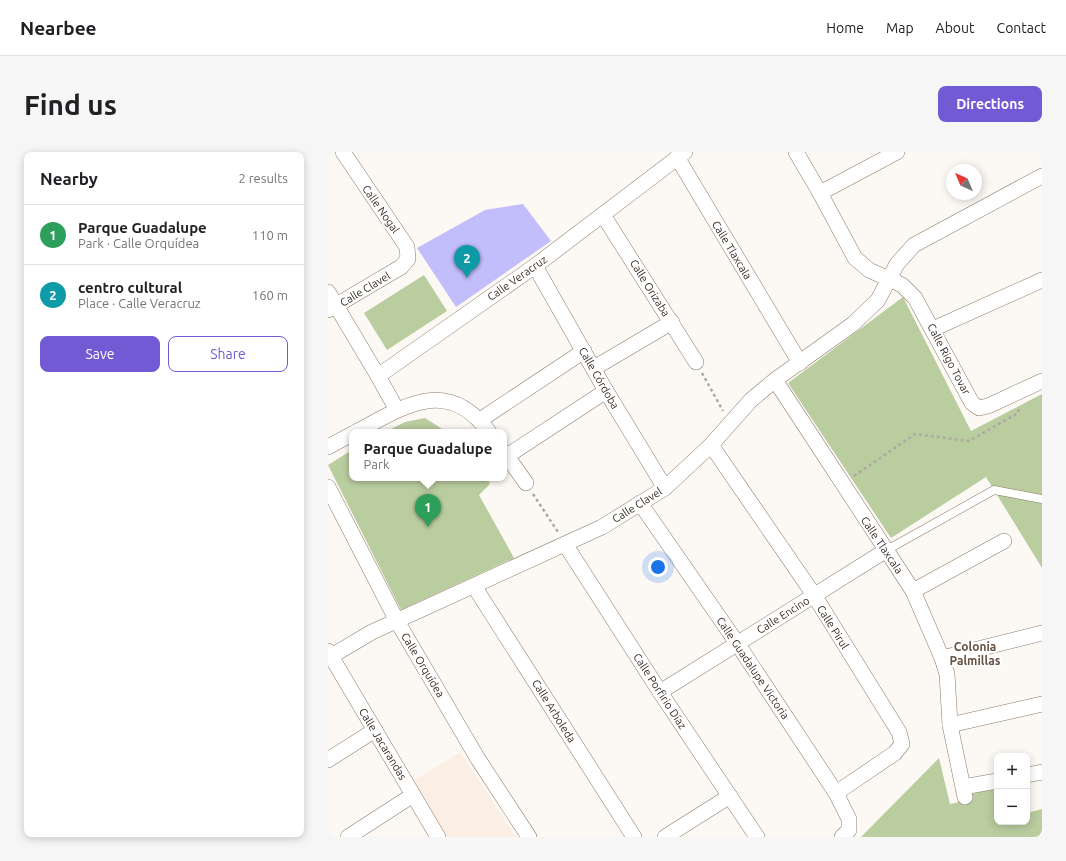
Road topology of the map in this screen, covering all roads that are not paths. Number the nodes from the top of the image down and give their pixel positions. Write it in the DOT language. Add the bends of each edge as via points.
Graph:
graph roads {
  1 [pos="343,152"];
  2 [pos="796,152"];
  3 [pos="897,152"];
  4 [pos="681,155"];
  5 [pos="1042,176"];
  6 [pos="820,193"];
  7 [pos="604,215"];
  8 [pos="535,266"];
  9 [pos="401,267"];
  10 [pos="889,280"];
  11 [pos="1042,280"];
  12 [pos="328,292"];
  13 [pos="332,308"];
  14 [pos="672,322"];
  15 [pos="933,329"];
  16 [pos="584,351"];
  17 [pos="696,362"];
  18 [pos="800,363"];
  19 [pos="594,368"];
  20 [pos="378,376"];
  21 [pos="775,380"];
  22 [pos="1042,381"];
  23 [pos="606,391"];
  24 [pos="397,410"];
  25 [pos="480,420"];
  26 [pos="362,429"];
  27 [pos="487,429"];
  28 [pos="349,436"];
  29 [pos="711,445"];
  30 [pos="328,447"];
  31 [pos="507,453"];
  32 [pos="507,455"];
  33 [pos="526,483"];
  34 [pos="328,487"];
  35 [pos="665,488"];
  36 [pos="1042,499"];
  37 [pos="640,503"];
  38 [pos="1004,541"];
  39 [pos="565,544"];
  40 [pos="886,551"];
  41 [pos="474,586"];
  42 [pos="913,591"];
  43 [pos="814,595"];
  44 [pos="397,620"];
  45 [pos="1042,634"];
  46 [pos="737,643"];
  47 [pos="329,655"];
  48 [pos="942,658"];
  49 [pos="660,692"];
  50 [pos="1042,704"];
  51 [pos="950,725"];
  52 [pos="375,730"];
  53 [pos="328,760"];
  54 [pos="1042,772"];
  55 [pos="1030,774"];
  56 [pos="994,782"];
  57 [pos="836,794"];
  58 [pos="413,795"];
  59 [pos="730,796"];
  60 [pos="348,837"];
  61 [pos="438,837"];
  62 [pos="529,837"];
  63 [pos="634,837"];
  64 [pos="665,837"];
  65 [pos="757,837"];
  66 [pos="842,837"];
  1 -- 9 [label="street, Calle Nogal" via="407,247 408,259"];
  2 -- 6 [label="street, Calle Rigo Tovar"];
  3 -- 6 [label="street"];
  4 -- 7 [label="street, Calle Veracruz"];
  4 -- 18 [label="street, Calle Tlaxcala"];
  5 -- 10 [label="street, Calle Clavel" via="914,245 897,264"];
  6 -- 10 [label="street, Calle Rigo Tovar" via="855,258 869,270"];
  7 -- 8 [label="street, Calle Veracruz"];
  7 -- 14 [label="street, Calle Orizaba"];
  8 -- 16 [label="street, Calle Córdoba"];
  8 -- 20 [label="street, Calle Veracruz"];
  9 -- 13 [label="street, Calle Clavel"];
  10 -- 15 [label="street, Calle Rigo Tovar" via="902,285 915,298"];
  10 -- 18 [label="street, Calle Clavel" via="878,300 853,324"];
  11 -- 15 [label="street"];
  12 -- 13 [label="street"];
  13 -- 20 [label="street"];
  14 -- 17 [label="street, Calle Orizaba"];
  14 -- 19 [label="street"];
  15 -- 22 [label="street, Calle Rigo Tovar" via="972,403 979,408"];
  16 -- 19 [label="street, Calle Córdoba"];
  16 -- 25 [label="street"];
  18 -- 21 [label="street, Calle Clavel"];
  19 -- 23 [label="street, Calle Córdoba"];
  20 -- 24 [label="street"];
  21 -- 29 [label="street, Calle Clavel" via="751,400"];
  21 -- 40 [label="street, Calle Tlaxcala"];
  23 -- 31 [label="street"];
  23 -- 35 [label="street, Calle Córdoba"];
  24 -- 25 [label="street" via="435,399 467,408"];
  24 -- 26 [label="street"];
  25 -- 27 [label="street"];
  28 -- 30 [label="street"];
  29 -- 35 [label="street, Calle Clavel"];
  29 -- 43 [label="street, Calle Pirul"];
  32 -- 33 [label="street"];
  34 -- 44 [label="street, Calle Orquídea"];
  35 -- 37 [label="street, Calle Clavel"];
  36 -- 40 [label="lane" via="994,490"];
  37 -- 39 [label="street, Calle Clavel" via="602,527"];
  37 -- 46 [label="street, Calle Guadalupe Victoria"];
  38 -- 42 [label="street"];
  39 -- 41 [label="street, Calle Clavel"];
  39 -- 49 [label="street, Calle Porfirio Díaz"];
  40 -- 42 [label="street, Calle Tlaxcala"];
  40 -- 43 [label="street, Calle Encino"];
  41 -- 44 [label="street, Calle Clavel"];
  41 -- 63 [label="street, Calle Arboleda"];
  42 -- 48 [label="street, Calle Tlaxcala"];
  43 -- 46 [label="street, Calle Encino"];
  43 -- 57 [label="street, Calle Pirul" via="899,732 902,744 895,753"];
  44 -- 47 [label="street, Calle Clavel"];
  44 -- 62 [label="street, Calle Orquídea" via="478,759"];
  45 -- 48 [label="street"];
  46 -- 49 [label="street, Calle Encino"];
  46 -- 57 [label="street, Calle Guadalupe Victoria"];
  47 -- 52 [label="street, Calle Jacarandas"];
  48 -- 51 [label="street, Calle Tlaxcala" via="947,674"];
  49 -- 59 [label="street, Calle Porfirio Díaz"];
  50 -- 51 [label="street"];
  51 -- 56 [label="street, Calle Tlaxcala" via="964,792"];
  52 -- 53 [label="street"];
  52 -- 58 [label="street, Calle Jacarandas"];
  54 -- 55 [label="street"];
  57 -- 66 [label="street, Calle Guadalupe Victoria" via="849,819 849,830"];
  58 -- 60 [label="street"];
  58 -- 61 [label="street, Calle Jacarandas"];
  59 -- 64 [label="street"];
  59 -- 65 [label="street, Calle Porfirio Díaz"];
}
